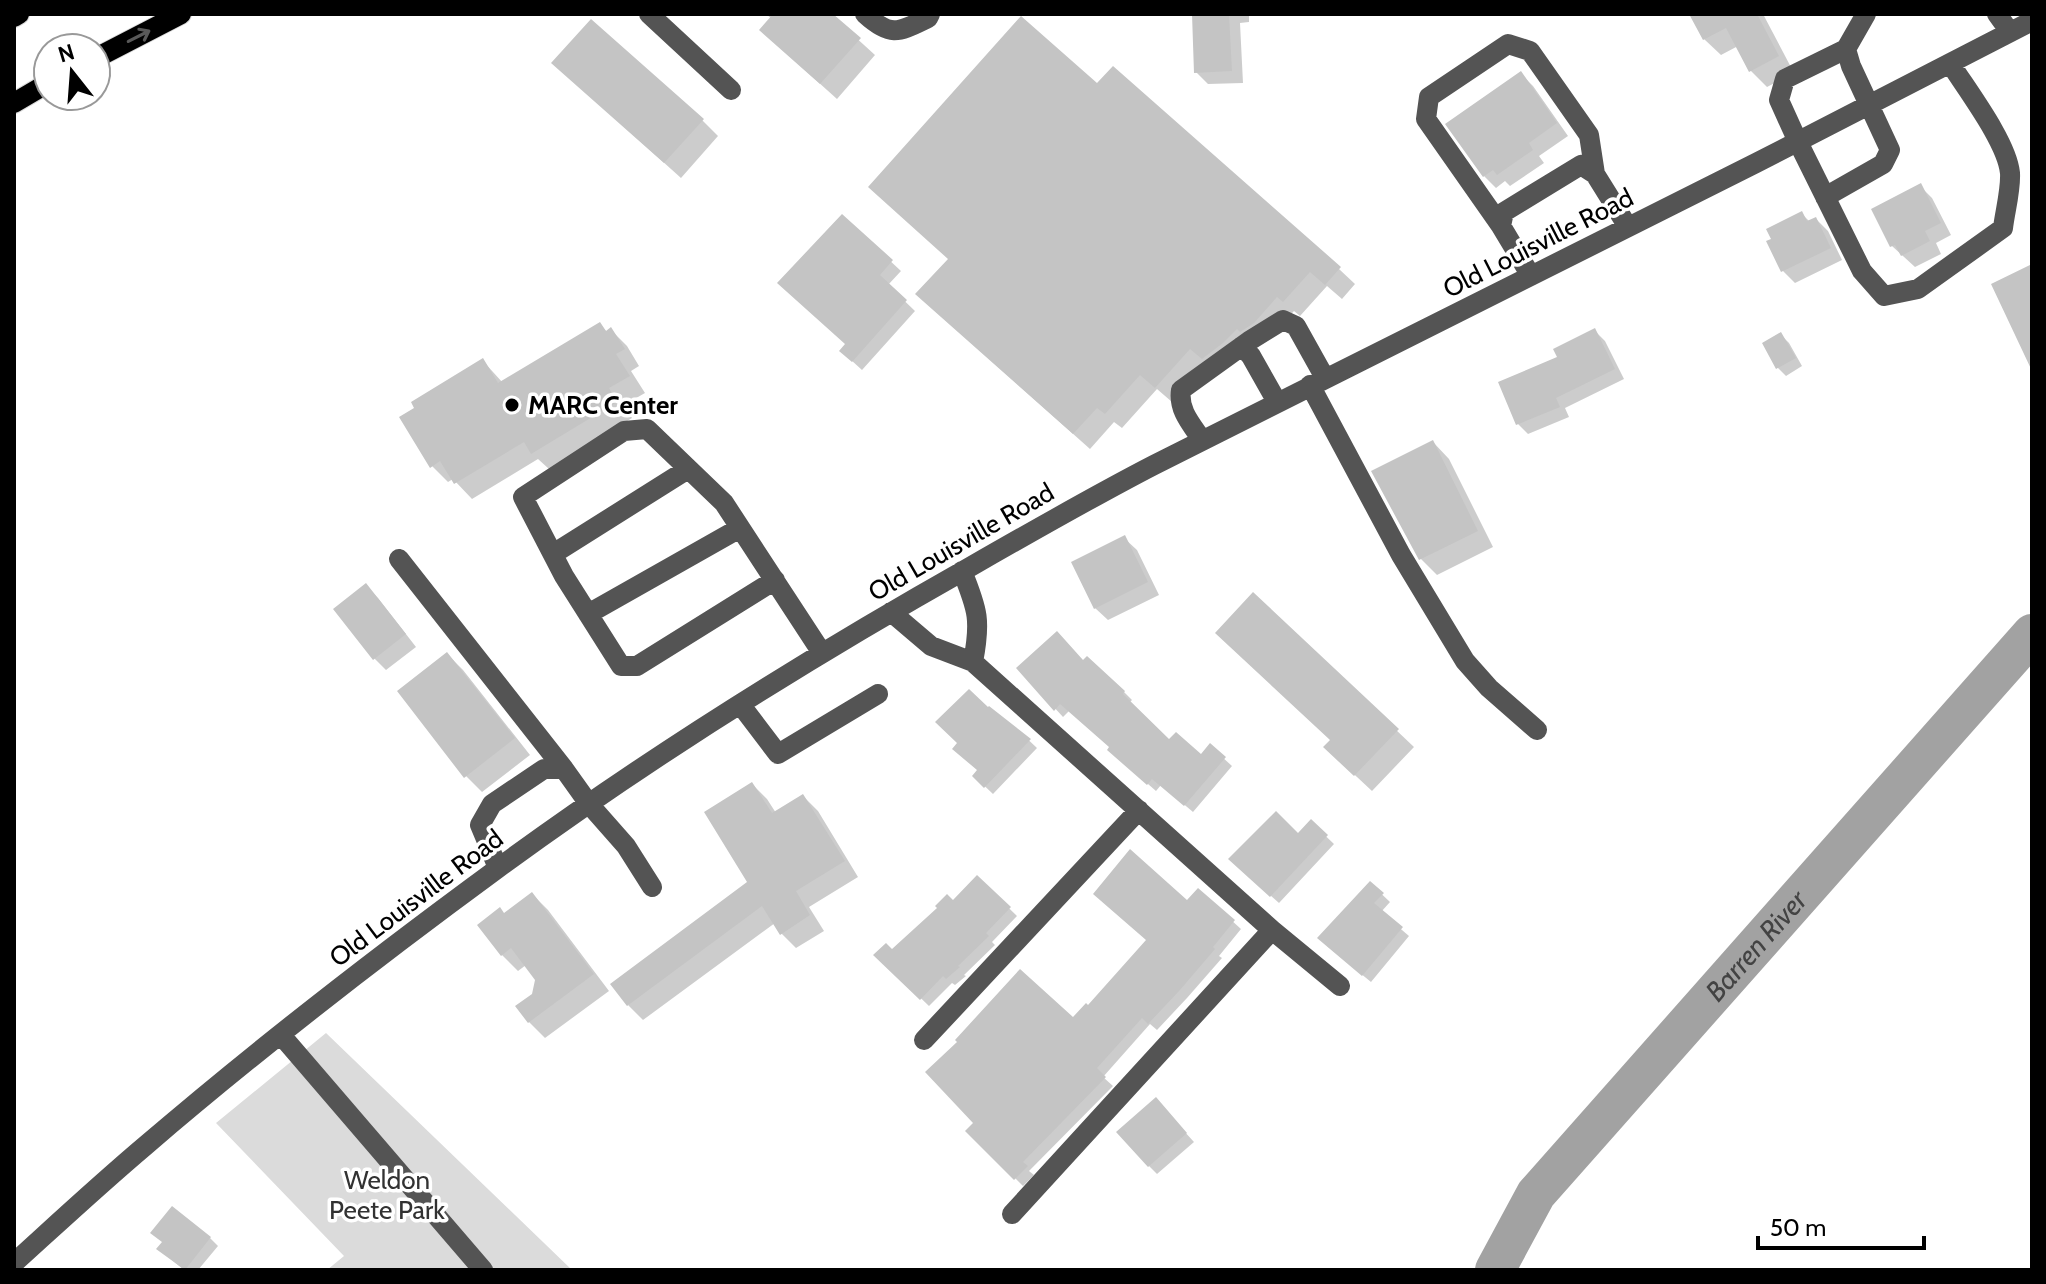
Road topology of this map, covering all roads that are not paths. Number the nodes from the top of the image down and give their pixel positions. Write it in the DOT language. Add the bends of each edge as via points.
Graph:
graph roads {
  1 [pos="181,14"];
  2 [pos="649,14"];
  3 [pos="865,14"];
  4 [pos="930,14"];
  5 [pos="1866,14"];
  6 [pos="1997,14"];
  7 [pos="2032,21"];
  8 [pos="2010,32"];
  9 [pos="1846,49"];
  10 [pos="112,50"];
  11 [pos="1950,63"];
  12 [pos="731,90"];
  13 [pos="32,92"];
  14 [pos="14,103"];
  15 [pos="1868,105"];
  16 [pos="1798,142"];
  17 [pos="1595,174"];
  18 [pos="1825,197"];
  19 [pos="1501,226"];
  20 [pos="1628,227"];
  21 [pos="1531,276"];
  22 [pos="1242,346"];
  23 [pos="1318,382"];
  24 [pos="1277,402"];
  25 [pos="1202,440"];
  26 [pos="688,469"];
  27 [pos="740,528"];
  28 [pos="553,554"];
  29 [pos="399,559"];
  30 [pos="962,571"];
  31 [pos="775,580"];
  32 [pos="891,612"];
  33 [pos="588,614"];
  34 [pos="822,653"];
  35 [pos="973,662"];
  36 [pos="878,694"];
  37 [pos="740,704"];
  38 [pos="1537,730"];
  39 [pos="564,769"];
  40 [pos="589,804"];
  41 [pos="1139,810"];
  42 [pos="498,868"];
  43 [pos="652,887"];
  44 [pos="1272,930"];
  45 [pos="1340,986"];
  46 [pos="281,1035"];
  47 [pos="924,1040"];
  48 [pos="1012,1214"];
  49 [pos="14,1263"];
  50 [pos="483,1270"];
  10 -- 1 [label="main road, one-way"];
  2 -- 12 [label="street"];
  3 -- 4 [label="street" via="879,27 901,31"];
  5 -- 9 [label="street"];
  6 -- 8 [label="street"];
  7 -- 8 [label="street, Old Louisville Road"];
  8 -- 11 [label="street, Old Louisville Road"];
  9 -- 15 [label="street"];
  9 -- 16 [label="street" via="1785,79 1779,100"];
  11 -- 15 [label="street, Old Louisville Road"];
  11 -- 18 [label="street" via="2007,160 2003,228 1918,289 1884,296 1862,271"];
  13 -- 14 [label="main road"];
  15 -- 16 [label="street, Old Louisville Road"];
  15 -- 18 [label="street" via="1890,150 1883,164"];
  16 -- 18 [label="street"];
  16 -- 20 [label="street, Old Louisville Road"];
  17 -- 19 [label="street" via="1581,165 1504,212"];
  17 -- 19 [label="street" via="1589,135 1530,51 1508,44 1429,97 1426,119"];
  17 -- 20 [label="street"];
  19 -- 21 [label="street"];
  20 -- 21 [label="street, Old Louisville Road"];
  21 -- 23 [label="street, Old Louisville Road"];
  22 -- 23 [label="street" via="1283,320 1296,326"];
  22 -- 24 [label="street"];
  22 -- 25 [label="street" via="1181,390 1184,413"];
  23 -- 24 [label="street, Old Louisville Road"];
  23 -- 38 [label="street" via="1401,555 1465,661"];
  24 -- 25 [label="street, Old Louisville Road"];
  25 -- 30 [label="street, Old Louisville Road"];
  26 -- 27 [label="street" via="724,503"];
  26 -- 28 [label="street"];
  26 -- 28 [label="street" via="647,429 624,431 523,497"];
  27 -- 31 [label="street"];
  27 -- 33 [label="street"];
  28 -- 33 [label="street"];
  29 -- 39 [label="street"];
  30 -- 32 [label="street, Old Louisville Road"];
  30 -- 35 [label="street" via="976,605 979,633"];
  31 -- 33 [label="street" via="637,666 621,666"];
  31 -- 34 [label="street"];
  32 -- 34 [label="street, Old Louisville Road"];
  32 -- 35 [label="street" via="931,646"];
  34 -- 37 [label="street, Old Louisville Road"];
  35 -- 41 [label="street"];
  36 -- 37 [label="street" via="778,754"];
  37 -- 40 [label="street, Old Louisville Road"];
  39 -- 40 [label="street"];
  39 -- 42 [label="street" via="544,769 492,804 480,825"];
  40 -- 42 [label="street, Old Louisville Road"];
  40 -- 43 [label="street" via="626,846"];
  41 -- 44 [label="street"];
  41 -- 47 [label="street"];
  42 -- 46 [label="street, Old Louisville Road"];
  44 -- 45 [label="street"];
  44 -- 48 [label="street"];
  46 -- 49 [label="street, Old Louisville Road" via="145,1145"];
  46 -- 50 [label="street"];
}
